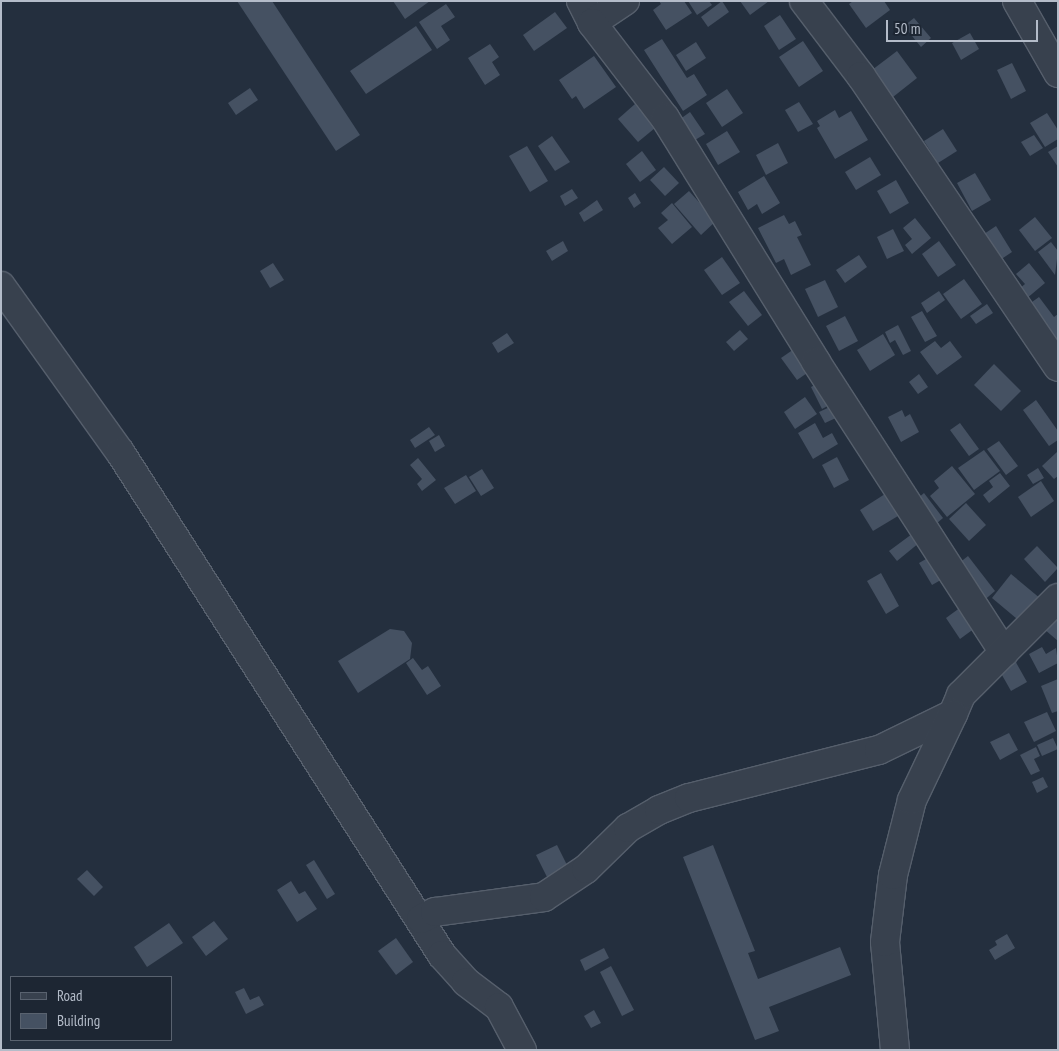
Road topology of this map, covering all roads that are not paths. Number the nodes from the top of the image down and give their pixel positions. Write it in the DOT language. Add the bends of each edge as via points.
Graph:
graph roads {
  1 [pos="625,1"];
  2 [pos="804,1"];
  3 [pos="1017,1"];
  4 [pos="587,12"];
  5 [pos="1058,73"];
  6 [pos="1,286"];
  7 [pos="1058,367"];
  8 [pos="1058,598"];
  9 [pos="1004,653"];
  10 [pos="953,714"];
  11 [pos="421,919"];
  12 [pos="522,1050"];
  13 [pos="895,1050"];
  1 -- 4 [label="street"];
  2 -- 7 [label="street" via="861,76"];
  3 -- 5 [label="street"];
  4 -- 9 [label="street" via="665,118 853,420"];
  6 -- 11 [label="street" via="120,452"];
  8 -- 9 [label="street"];
  9 -- 10 [label="street" via="961,695"];
  10 -- 11 [label="street" via="879,750 689,798 659,810 628,828 586,869 544,897 435,912"];
  10 -- 13 [label="street" via="912,800 893,875 885,942"];
  11 -- 12 [label="street" via="442,955 466,982 499,1007"];
}
